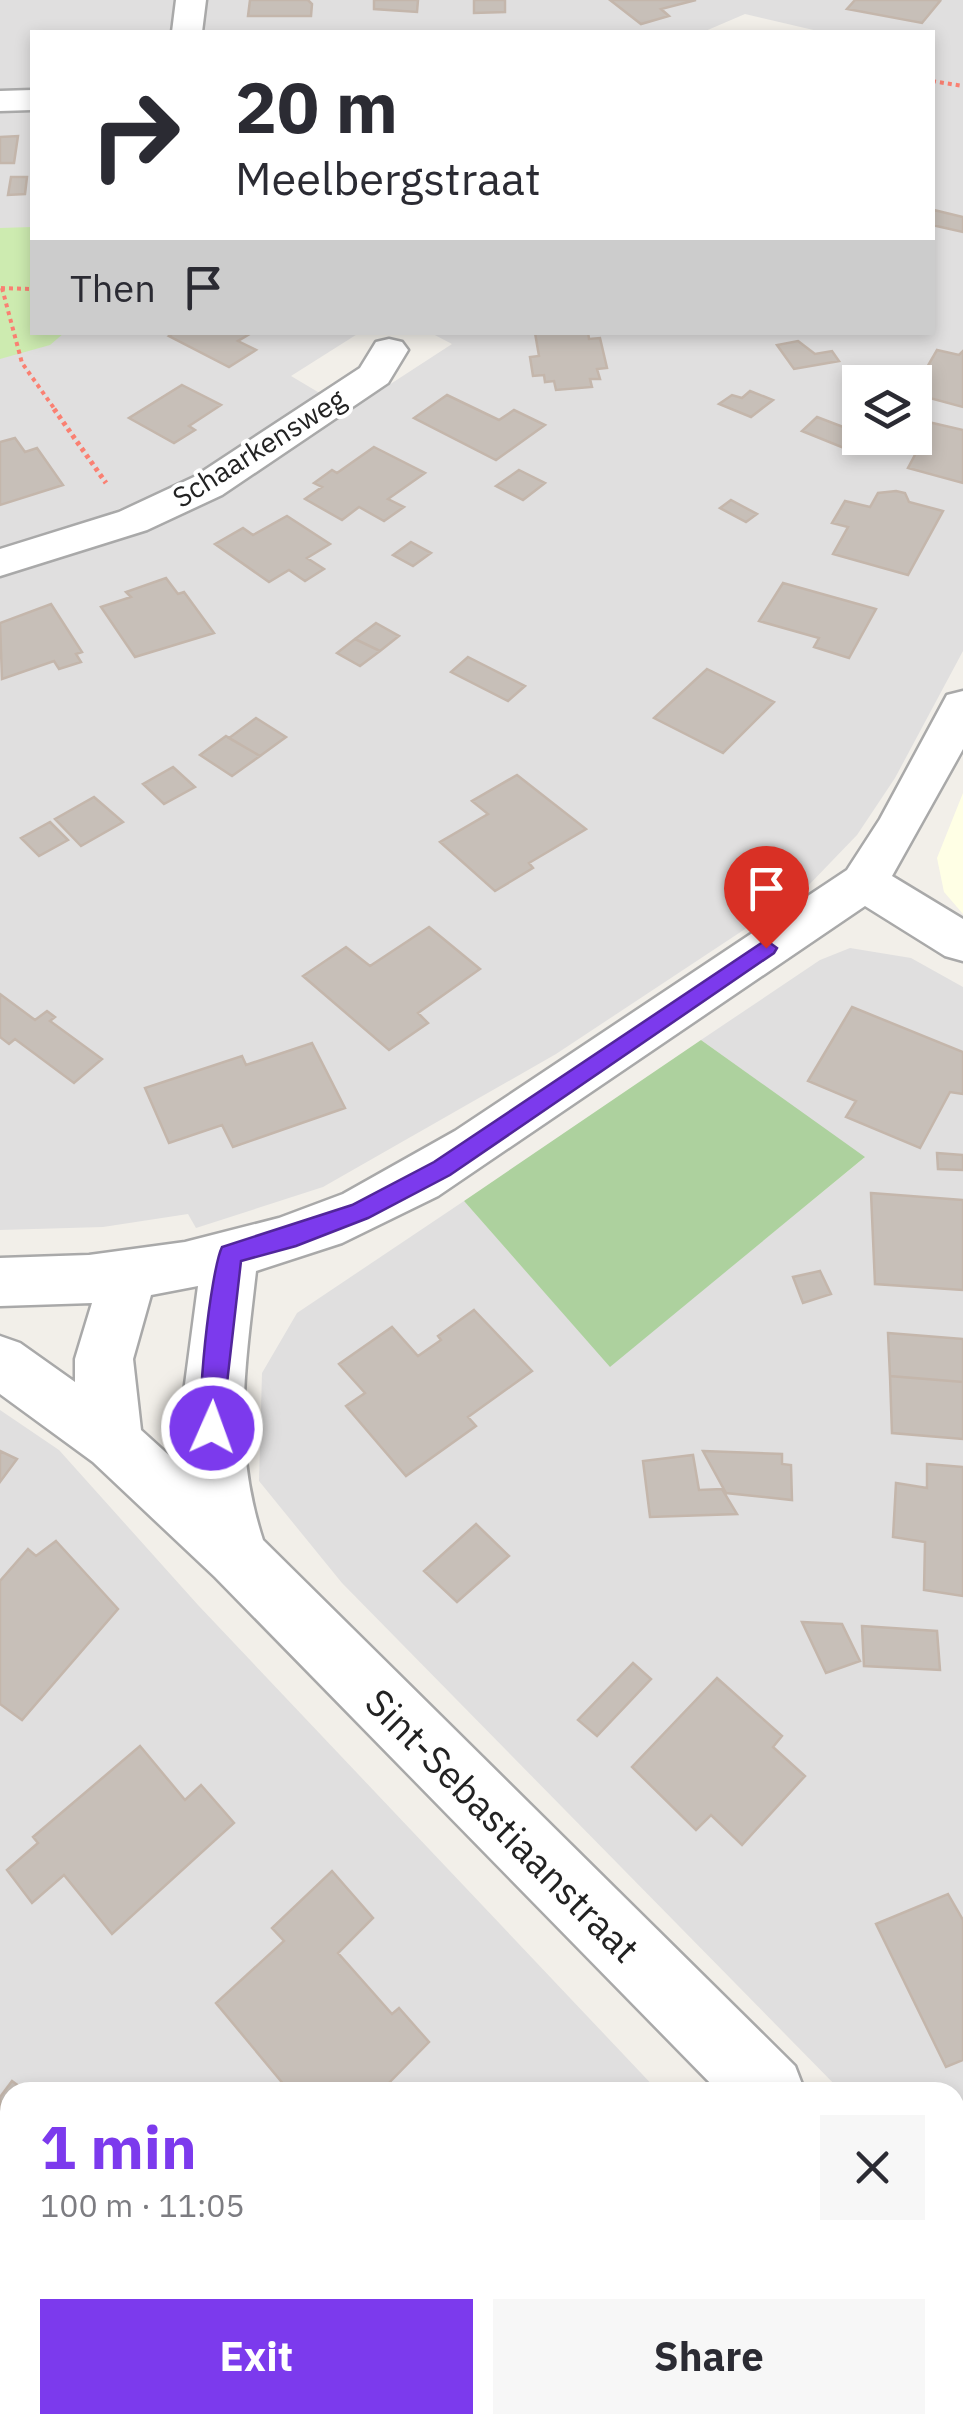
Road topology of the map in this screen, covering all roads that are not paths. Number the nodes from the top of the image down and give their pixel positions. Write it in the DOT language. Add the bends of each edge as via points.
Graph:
graph roads {
  1 [pos="192,0"];
  2 [pos="187,30"];
  3 [pos="30,100"];
  4 [pos="0,101"];
  5 [pos="389,350"];
  6 [pos="0,563"];
  7 [pos="963,706"];
  8 [pos="864,882"];
  9 [pos="963,943"];
  10 [pos="230,1254"];
  11 [pos="129,1274"];
  12 [pos="0,1282"];
  13 [pos="0,1361"];
  14 [pos="114,1443"];
  15 [pos="237,1558"];
  16 [pos="759,2082"];
  1 -- 2 [label="street"];
  3 -- 4 [label="street"];
  5 -- 6 [label="street, Schaarkensweg" via="374,375 208,486 133,521"];
  7 -- 8 [label="street"];
  8 -- 9 [label="street"];
  8 -- 10 [label="street" via="442,1168 360,1211"];
  10 -- 11 [label="street"];
  10 -- 15 [label="street, Sint-Sebastiaanstraat" via="212,1428 214,1472"];
  11 -- 12 [label="street"];
  11 -- 14 [label="street" via="104,1359"];
  13 -- 14 [label="street, Sint-Sebastiaanstraat"];
  14 -- 15 [label="street, Sint-Sebastiaanstraat"];
  15 -- 16 [label="street, Sint-Sebastiaanstraat"];
}
